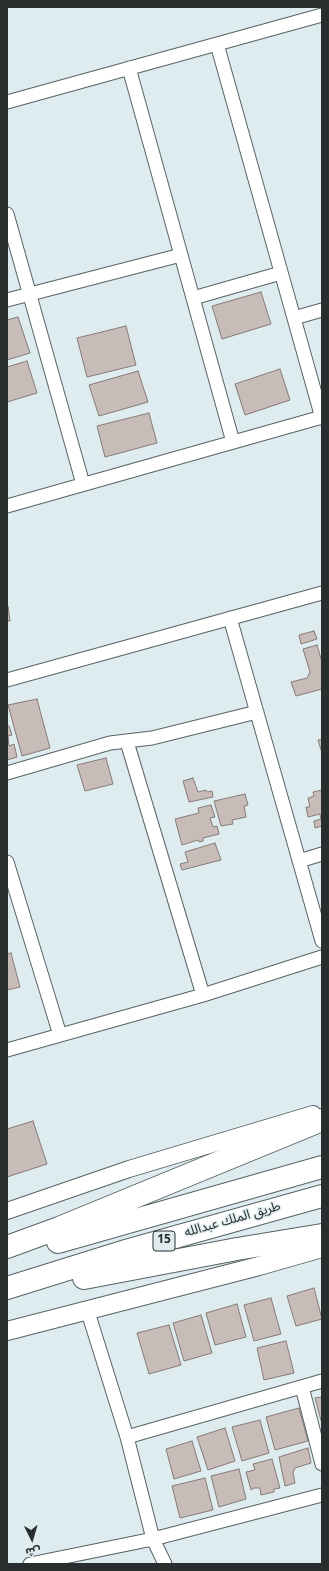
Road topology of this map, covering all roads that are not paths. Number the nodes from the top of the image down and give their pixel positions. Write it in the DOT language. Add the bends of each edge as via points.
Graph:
graph roads {
  1 [pos="322,15"];
  2 [pos="217,44"];
  3 [pos="129,68"];
  4 [pos="7,102"];
  5 [pos="7,214"];
  6 [pos="181,255"];
  7 [pos="281,272"];
  8 [pos="30,294"];
  9 [pos="193,298"];
  10 [pos="7,300"];
  11 [pos="322,310"];
  12 [pos="294,318"];
  13 [pos="322,418"];
  14 [pos="233,442"];
  15 [pos="83,484"];
  16 [pos="7,506"];
  17 [pos="322,593"];
  18 [pos="230,618"];
  19 [pos="7,680"];
  20 [pos="257,712"];
  21 [pos="127,742"];
  22 [pos="7,773"];
  23 [pos="322,854"];
  24 [pos="299,861"];
  25 [pos="7,862"];
  26 [pos="322,941"];
  27 [pos="322,957"];
  28 [pos="203,995"];
  29 [pos="60,1035"];
  30 [pos="7,1050"];
  31 [pos="322,1112"];
  32 [pos="322,1120"];
  33 [pos="322,1167"];
  34 [pos="322,1196"];
  35 [pos="7,1211"];
  36 [pos="322,1235"];
  37 [pos="7,1247"];
  38 [pos="322,1248"];
  39 [pos="7,1256"];
  40 [pos="7,1288"];
  41 [pos="7,1294"];
  42 [pos="87,1309"];
  43 [pos="7,1331"];
  44 [pos="322,1381"];
  45 [pos="302,1387"];
  46 [pos="126,1438"];
  47 [pos="322,1464"];
  48 [pos="322,1495"];
  49 [pos="153,1539"];
  50 [pos="30,1564"];
  51 [pos="165,1564"];
  1 -- 2 [label="street"];
  2 -- 3 [label="street"];
  2 -- 7 [label="street"];
  3 -- 4 [label="street"];
  3 -- 6 [label="street"];
  5 -- 8 [label="street"];
  6 -- 8 [label="street"];
  6 -- 9 [label="street"];
  7 -- 9 [label="street"];
  7 -- 12 [label="street"];
  8 -- 10 [label="street"];
  8 -- 15 [label="street"];
  9 -- 14 [label="street"];
  11 -- 12 [label="street"];
  12 -- 13 [label="street"];
  13 -- 14 [label="street"];
  14 -- 15 [label="street"];
  15 -- 16 [label="street"];
  17 -- 18 [label="street"];
  18 -- 19 [label="street"];
  18 -- 20 [label="street"];
  20 -- 21 [label="street"];
  20 -- 24 [label="street"];
  21 -- 22 [label="street" via="110,743"];
  21 -- 28 [label="street"];
  23 -- 24 [label="street"];
  24 -- 26 [label="street"];
  25 -- 29 [label="street"];
  27 -- 28 [label="street"];
  28 -- 29 [label="street"];
  29 -- 30 [label="street"];
  31 -- 35 [label="street" via="129,1169"];
  32 -- 37 [label="highway"];
  33 -- 39 [label="highway, 15"];
  34 -- 40 [label="highway, طريق الملك عبدالله / 15" via="129,1250"];
  36 -- 41 [label="highway" via="110,1272"];
  38 -- 42 [label="main road"];
  42 -- 43 [label="main road"];
  42 -- 46 [label="street"];
  44 -- 45 [label="street"];
  45 -- 46 [label="street"];
  45 -- 47 [label="street"];
  46 -- 49 [label="street"];
  48 -- 49 [label="street"];
  49 -- 50 [label="street"];
  49 -- 51 [label="street"];
}
